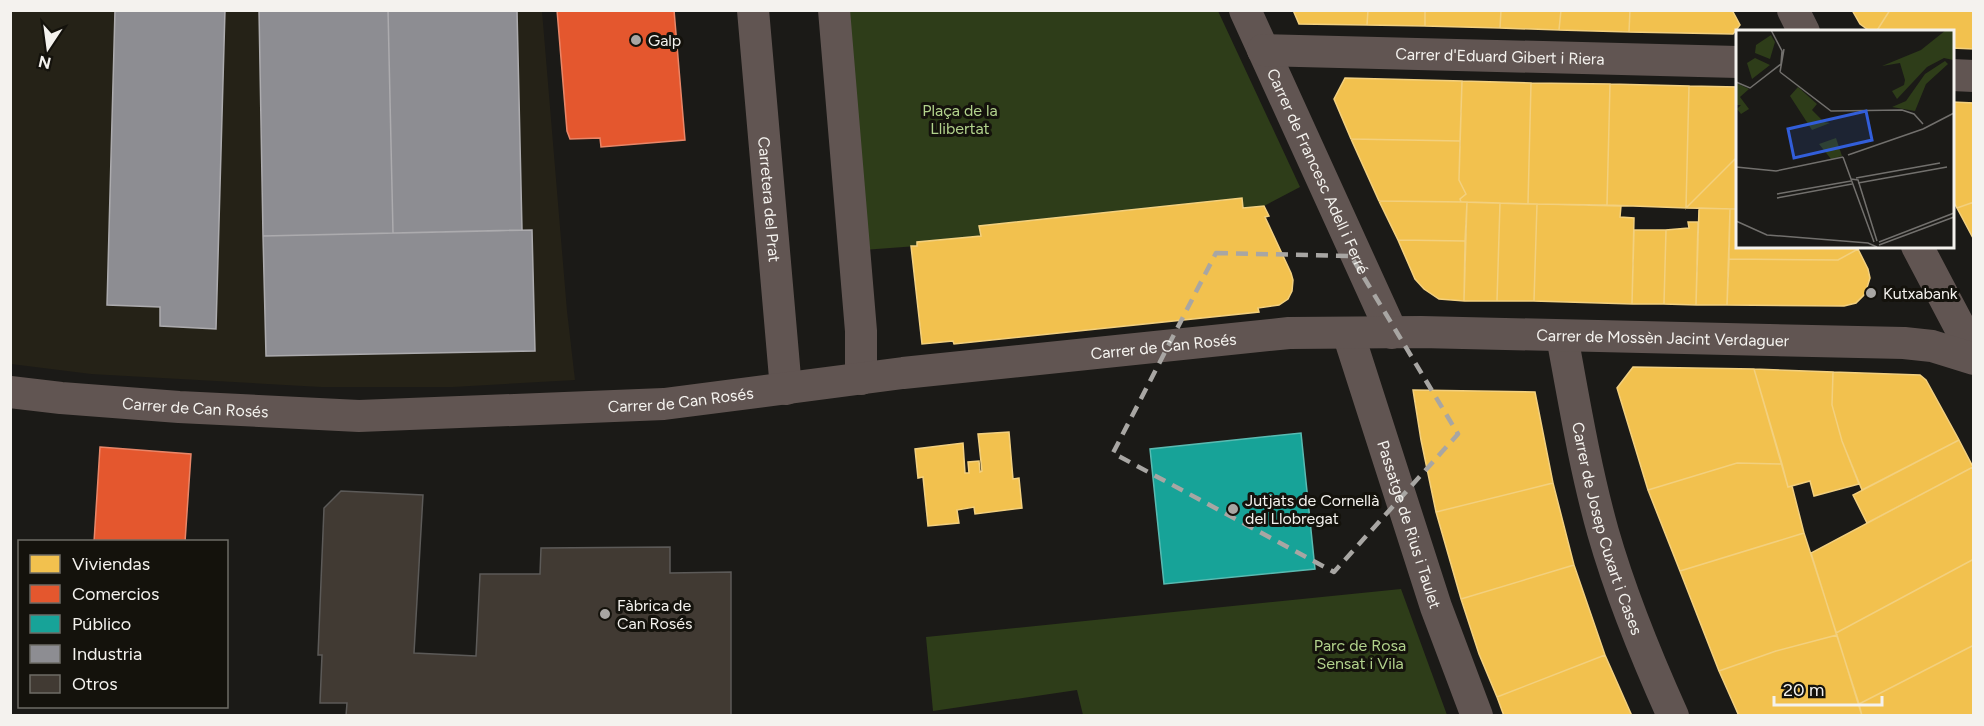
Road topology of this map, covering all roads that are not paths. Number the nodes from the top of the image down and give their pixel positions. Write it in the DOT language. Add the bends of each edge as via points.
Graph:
graph roads {
  1 [pos="753,10"];
  2 [pos="834,10"];
  3 [pos="1245,10"];
  4 [pos="1793,10"];
  5 [pos="1803,30"];
  6 [pos="1263,50"];
  7 [pos="1736,62"];
  8 [pos="1954,75"];
  9 [pos="1974,76"];
  10 [pos="1918,248"];
  11 [pos="1348,333"];
  12 [pos="1392,333"];
  13 [pos="1562,336"];
  14 [pos="1974,354"];
  15 [pos="1974,359"];
  16 [pos="861,379"];
  17 [pos="786,389"];
  18 [pos="10,392"];
  19 [pos="1477,716"];
  20 [pos="1673,716"];
  1 -- 17 [label="street, Carretera del Prat"];
  2 -- 16 [label="street" via="861,331"];
  3 -- 6 [label="street, Carrer de Francesc Adell i Ferré"];
  4 -- 5 [label="street"];
  6 -- 7 [label="street, Carrer d'Eduard Gibert i Riera"];
  6 -- 12 [label="street, Carrer de Francesc Adell i Ferré"];
  8 -- 9 [label="street"];
  10 -- 14 [label="street"];
  11 -- 12 [label="street, Carrer de Mossèn Jacint Verdaguer"];
  11 -- 16 [label="street, Carrer de Can Rosés" via="1289,333"];
  11 -- 19 [label="street, Passatge de Rius i Taulet" via="1436,607"];
  12 -- 13 [label="street, Carrer de Mossèn Jacint Verdaguer"];
  13 -- 15 [label="street, Carrer de Mossèn Jacint Verdaguer" via="1905,343 1932,346"];
  13 -- 20 [label="street, Carrer de Josep Cuxart i Cases" via="1604,534 1632,618"];
  16 -- 17 [label="street, Carrer de Can Rosés"];
  17 -- 18 [label="street, Carrer de Can Rosés" via="664,404 359,416 190,408"];
}
